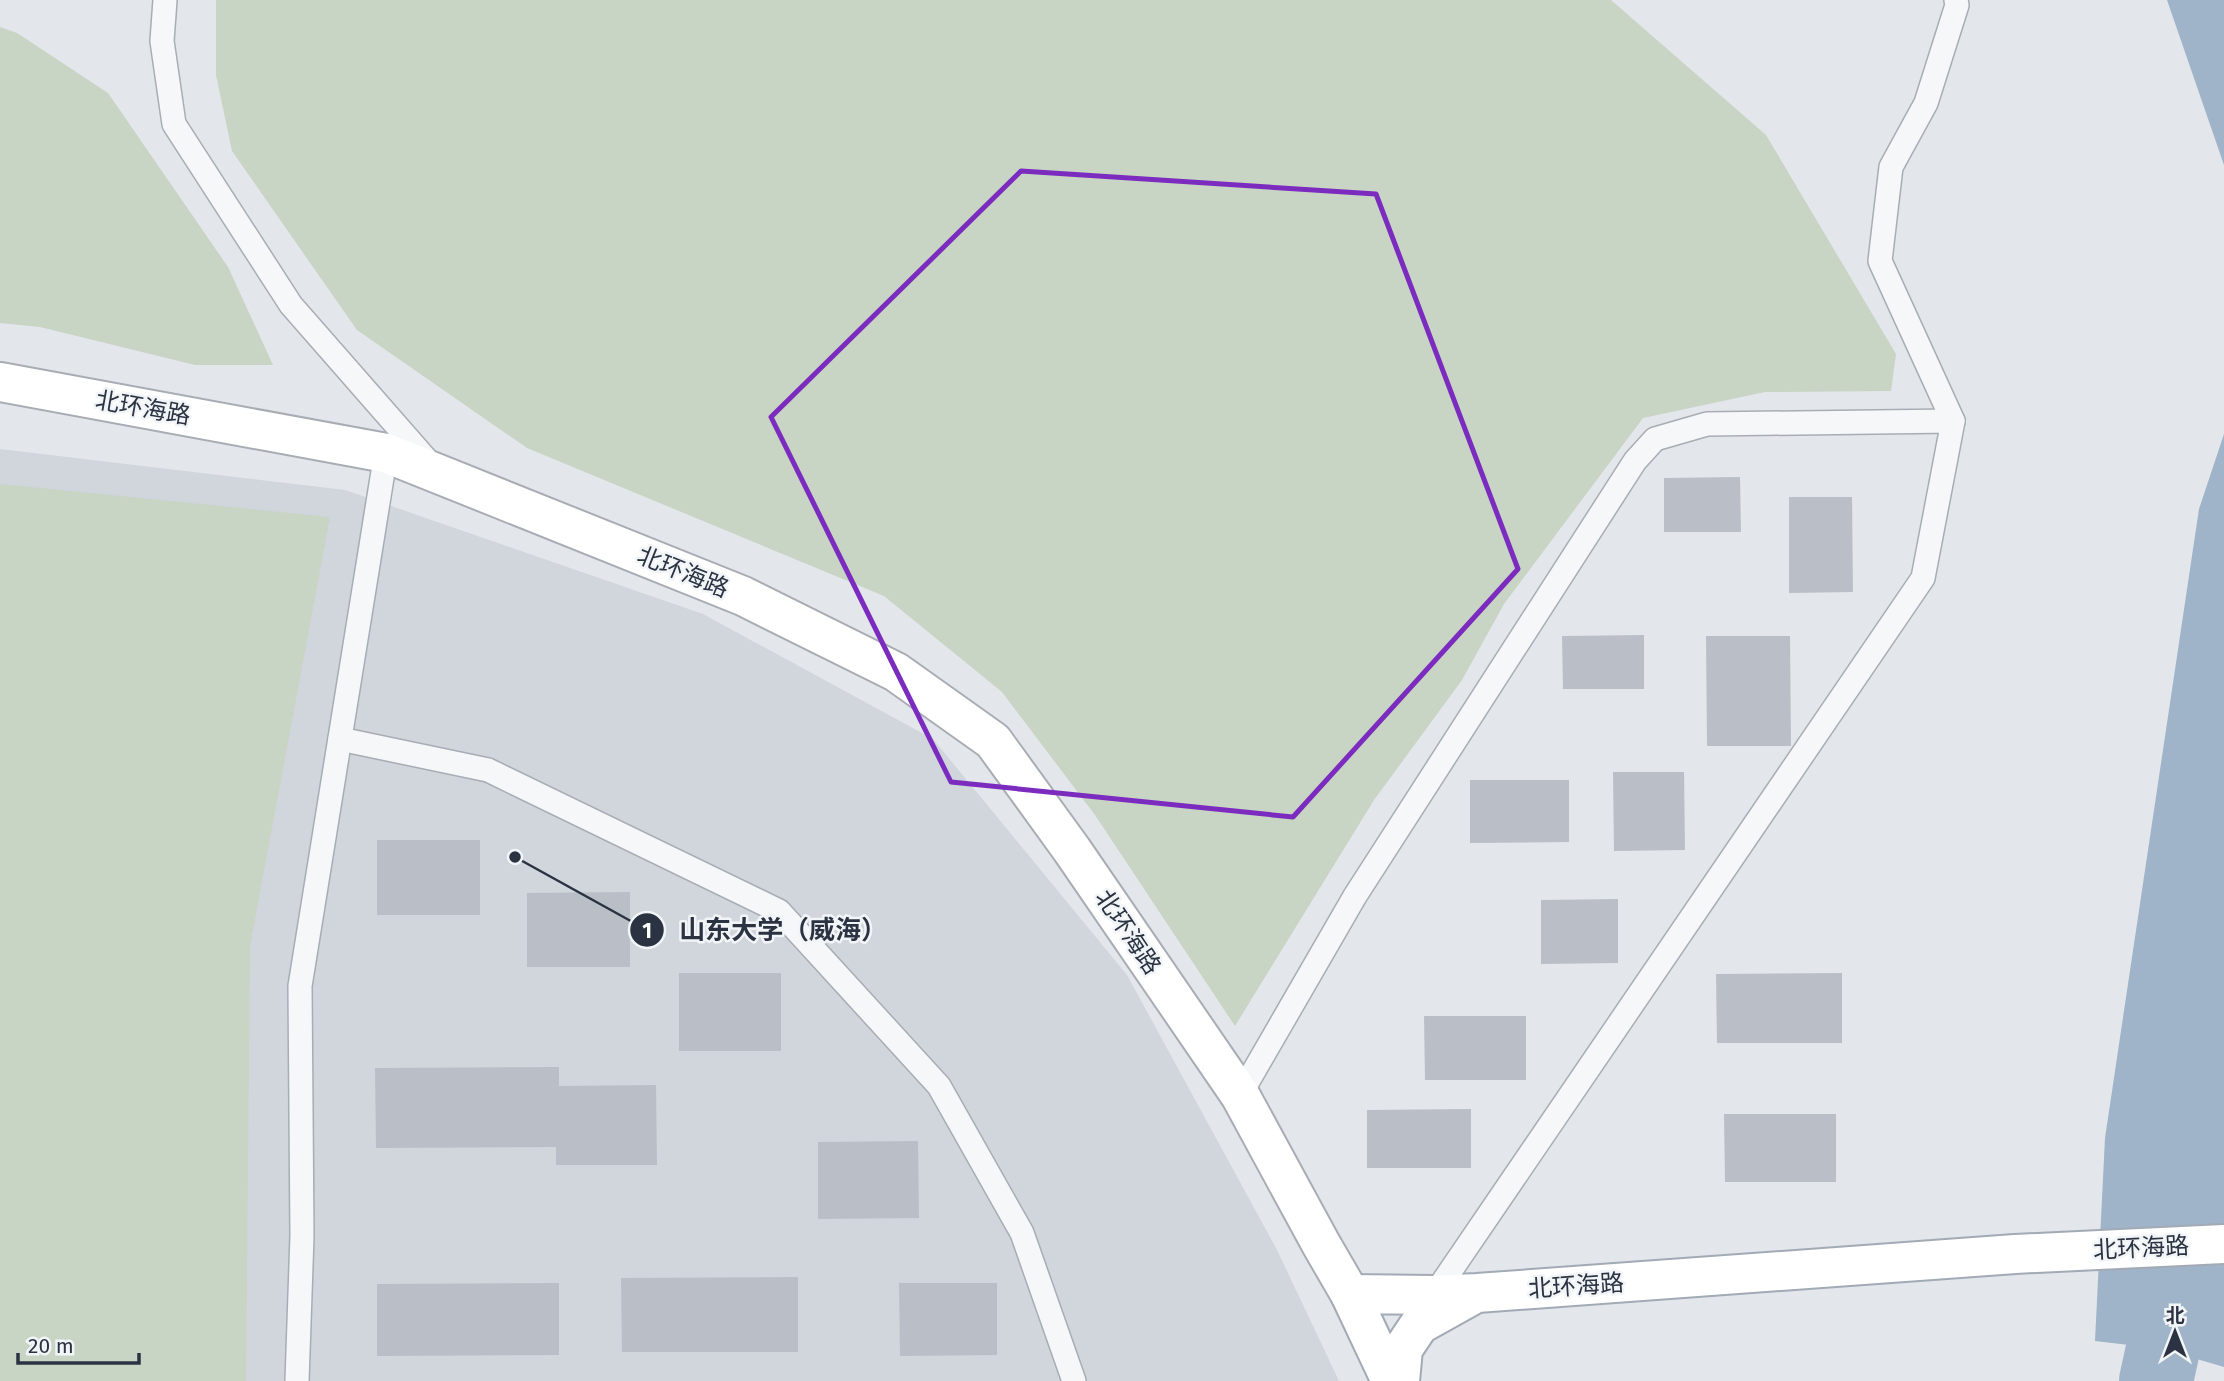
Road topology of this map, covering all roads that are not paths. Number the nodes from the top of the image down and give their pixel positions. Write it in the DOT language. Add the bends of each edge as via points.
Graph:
graph roads {
  1 [pos="165,0"];
  2 [pos="1956,0"];
  3 [pos="0,382"];
  4 [pos="1952,421"];
  5 [pos="386,453"];
  6 [pos="439,474"];
  7 [pos="340,739"];
  8 [pos="1240,1095"];
  9 [pos="2224,1244"];
  10 [pos="1477,1293"];
  11 [pos="1350,1294"];
  12 [pos="1434,1295"];
  13 [pos="298,1381"];
  14 [pos="1074,1381"];
  15 [pos="1391,1381"];
  16 [pos="1400,1381"];
  1 -- 6 [label="lane" via="162,41 174,124 291,304"];
  2 -- 4 [label="lane" via="1926,103 1891,167 1880,261"];
  3 -- 5 [label="main road, 北环海路"];
  4 -- 8 [label="lane" via="1707,424 1655,439 1635,461 1355,896"];
  4 -- 12 [label="lane" via="1923,578"];
  5 -- 6 [label="main road, 北环海路"];
  5 -- 7 [label="lane"];
  6 -- 8 [label="main road, 北环海路" via="743,596 896,672 993,741"];
  7 -- 13 [label="lane" via="300,986"];
  7 -- 14 [label="lane" via="488,770 779,911 939,1086 1022,1233"];
  8 -- 11 [label="main road, 北环海路"];
  9 -- 10 [label="main road, 北环海路" via="2015,1254"];
  10 -- 12 [label="main road, 北环海路"];
  10 -- 16 [label="main road" via="1419,1325 1403,1349"];
  11 -- 12 [label="main road, 北环海路"];
  11 -- 15 [label="main road"];
}
